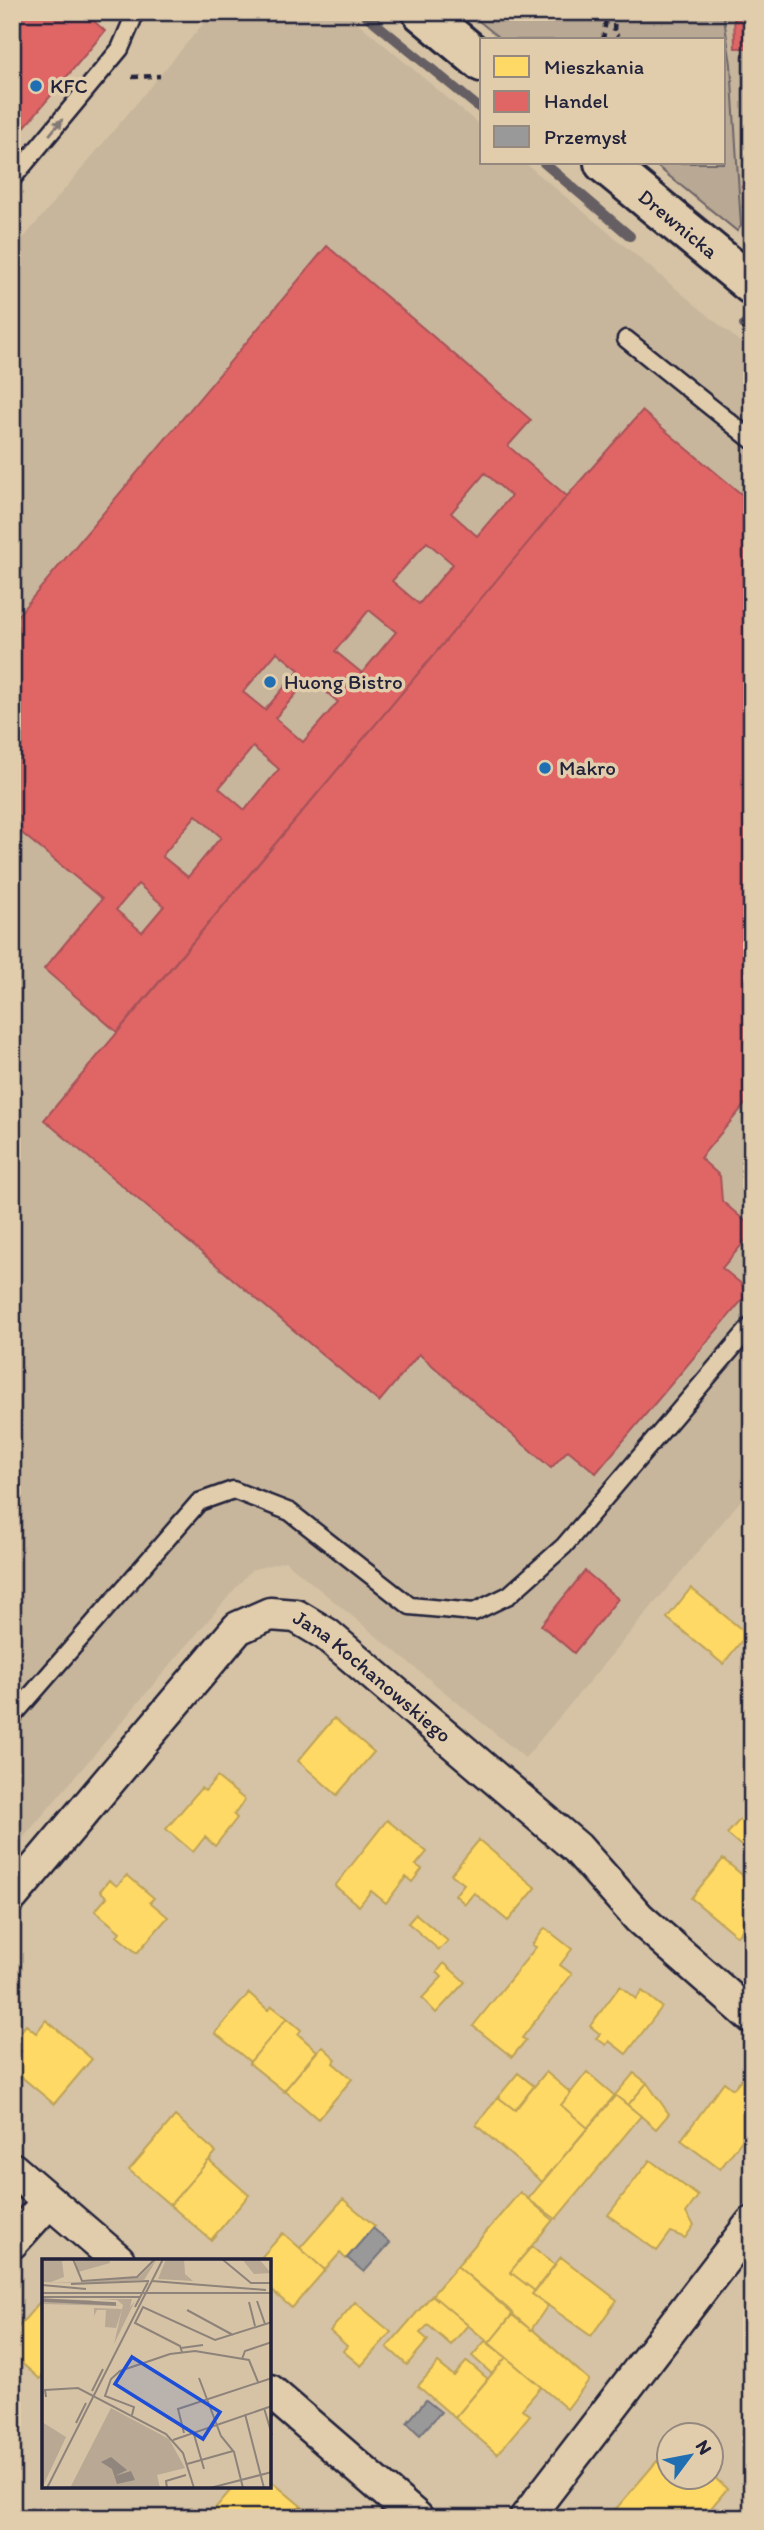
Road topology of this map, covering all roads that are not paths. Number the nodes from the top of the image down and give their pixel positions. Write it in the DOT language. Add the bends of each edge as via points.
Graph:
graph roads {
  1 [pos="130,12"];
  2 [pos="422,12"];
  3 [pos="480,60"];
  4 [pos="605,164"];
  5 [pos="12,179"];
  6 [pos="752,285"];
  7 [pos="626,339"];
  8 [pos="752,440"];
  9 [pos="752,1325"];
  10 [pos="12,1717"];
  11 [pos="12,1896"];
  12 [pos="752,2017"];
  13 [pos="12,2169"];
  14 [pos="49,2201"];
  15 [pos="752,2223"];
  16 [pos="12,2242"];
  17 [pos="117,2259"];
  18 [pos="271,2392"];
  19 [pos="417,2518"];
  20 [pos="526,2518"];
  5 -- 1 [label="lane, one-way" via="120,49 132,21"];
  2 -- 3 [label="street"];
  4 -- 6 [label="street, Drewnicka"];
  7 -- 8 [label="lane"];
  9 -- 10 [label="lane" via="564,1546 509,1595 474,1612 410,1606 290,1511 233,1490 199,1502"];
  11 -- 12 [label="street, Jana Kochanowskiego" via="239,1628 270,1614 296,1616 326,1634 577,1848 639,1918"];
  13 -- 14 [label="street"];
  14 -- 16 [label="street"];
  14 -- 17 [label="street"];
  15 -- 20 [label="street"];
  18 -- 19 [label="street"];
}
